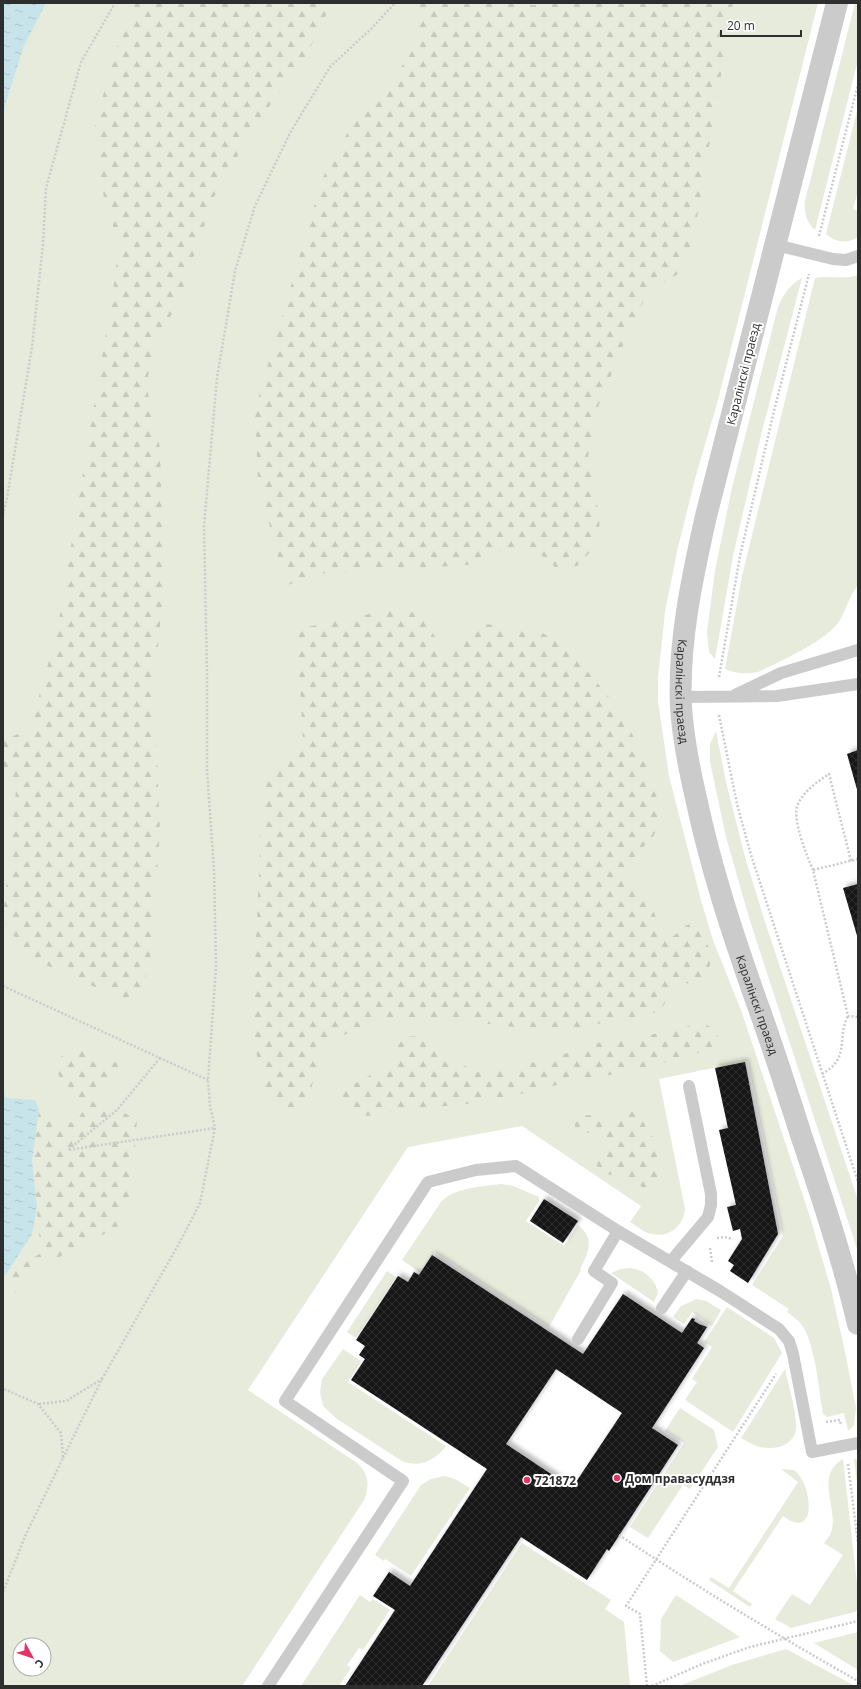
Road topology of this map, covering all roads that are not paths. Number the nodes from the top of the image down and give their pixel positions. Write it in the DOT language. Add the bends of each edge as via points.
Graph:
graph roads {
  1 [pos="837,3"];
  2 [pos="776,245"];
  3 [pos="858,256"];
  4 [pos="858,650"];
  5 [pos="858,684"];
  6 [pos="681,697"];
  7 [pos="730,697"];
  8 [pos="690,1086"];
  9 [pos="618,1231"];
  10 [pos="671,1261"];
  11 [pos="687,1271"];
  12 [pos="662,1308"];
  13 [pos="858,1324"];
  14 [pos="578,1339"];
  15 [pos="858,1443"];
  16 [pos="268,1686"];
  1 -- 2 [label="street, Каралінскі праезд"];
  2 -- 3 [label="lane" via="840,260"];
  2 -- 6 [label="street, Каралінскі праезд" via="699,547 685,628"];
  4 -- 7 [label="lane" via="781,674"];
  5 -- 7 [label="lane" via="777,696"];
  6 -- 7 [label="lane"];
  6 -- 13 [label="street, Каралінскі праезд" via="690,769 720,894 827,1210"];
  8 -- 10 [label="lane" via="712,1194 711,1205 708,1217"];
  9 -- 10 [label="lane"];
  9 -- 14 [label="lane" via="594,1272 612,1283"];
  9 -- 16 [label="lane" via="516,1166 476,1170 428,1182 285,1401 403,1481"];
  10 -- 11 [label="lane"];
  11 -- 12 [label="lane"];
  11 -- 15 [label="lane" via="780,1329 787,1336 812,1452"];
}
